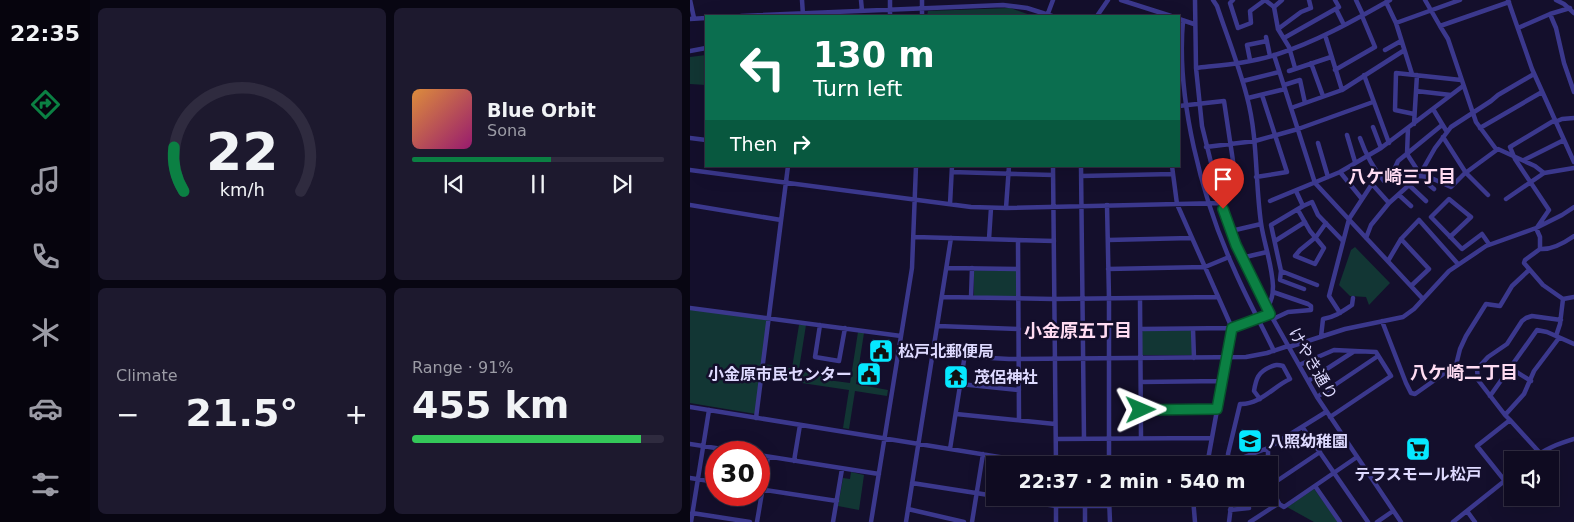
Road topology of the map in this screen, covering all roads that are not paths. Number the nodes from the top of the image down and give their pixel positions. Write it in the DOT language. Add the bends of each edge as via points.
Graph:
graph roads {
  1 [pos="690,0"];
  2 [pos="802,0"];
  3 [pos="861,0"];
  4 [pos="890,0"];
  5 [pos="922,0"];
  6 [pos="957,0"];
  7 [pos="1053,0"];
  8 [pos="1108,0"];
  9 [pos="1120,0"];
  10 [pos="1195,0"];
  11 [pos="1213,0"];
  12 [pos="1233,0"];
  13 [pos="1265,0"];
  14 [pos="1282,0"];
  15 [pos="1309,0"];
  16 [pos="1335,0"];
  17 [pos="1356,0"];
  18 [pos="1376,0"];
  19 [pos="1425,0"];
  20 [pos="1460,0"];
  21 [pos="1492,0"];
  22 [pos="1556,0"];
  23 [pos="1388,1"];
  24 [pos="1508,1"];
  25 [pos="1379,6"];
  26 [pos="957,7"];
  27 [pos="1274,7"];
  28 [pos="1494,7"];
  29 [pos="1570,8"];
  30 [pos="922,9"];
  31 [pos="1336,9"];
  32 [pos="890,10"];
  33 [pos="862,11"];
  34 [pos="1430,11"];
  35 [pos="1574,13"];
  36 [pos="1157,14"];
  37 [pos="1550,14"];
  38 [pos="803,15"];
  39 [pos="890,15"];
  40 [pos="922,15"];
  41 [pos="1046,15"];
  42 [pos="1049,15"];
  43 [pos="1097,15"];
  44 [pos="1363,16"];
  45 [pos="705,18"];
  46 [pos="692,19"];
  47 [pos="1181,20"];
  48 [pos="1396,23"];
  49 [pos="1194,24"];
  50 [pos="1344,25"];
  51 [pos="1440,26"];
  52 [pos="1518,28"];
  53 [pos="1278,29"];
  54 [pos="1325,36"];
  55 [pos="1284,38"];
  56 [pos="1401,41"];
  57 [pos="705,48"];
  58 [pos="1290,50"];
  59 [pos="1385,50"];
  60 [pos="690,51"];
  61 [pos="1403,51"];
  62 [pos="1272,56"];
  63 [pos="1331,57"];
  64 [pos="1250,60"];
  65 [pos="1237,63"];
  66 [pos="1311,63"];
  67 [pos="1566,65"];
  68 [pos="1574,66"];
  69 [pos="1196,68"];
  70 [pos="1295,68"];
  71 [pos="1335,70"];
  72 [pos="1289,71"];
  73 [pos="1279,72"];
  74 [pos="1534,74"];
  75 [pos="1364,75"];
  76 [pos="1414,75"];
  77 [pos="1462,80"];
  78 [pos="1242,81"];
  79 [pos="1463,86"];
  80 [pos="1284,87"];
  81 [pos="1185,88"];
  82 [pos="1180,89"];
  83 [pos="1342,90"];
  84 [pos="1416,91"];
  85 [pos="1542,92"];
  86 [pos="1574,92"];
  87 [pos="1262,95"];
  88 [pos="1451,95"];
  89 [pos="1323,96"];
  90 [pos="1248,98"];
  91 [pos="1373,102"];
  92 [pos="1305,103"];
  93 [pos="1199,104"];
  94 [pos="1180,106"];
  95 [pos="1188,106"];
  96 [pos="1291,108"];
  97 [pos="1433,108"];
  98 [pos="1473,113"];
  99 [pos="1414,114"];
  100 [pos="1574,118"];
  101 [pos="1555,121"];
  102 [pos="1414,124"];
  103 [pos="1442,125"];
  104 [pos="1373,127"];
  105 [pos="1408,128"];
  106 [pos="1480,128"];
  107 [pos="1298,129"];
  108 [pos="1447,132"];
  109 [pos="1347,135"];
  110 [pos="1275,136"];
  111 [pos="1443,137"];
  112 [pos="690,138"];
  113 [pos="1360,138"];
  114 [pos="705,140"];
  115 [pos="1564,140"];
  116 [pos="1255,142"];
  117 [pos="1318,143"];
  118 [pos="1388,143"];
  119 [pos="1230,145"];
  120 [pos="1206,147"];
  121 [pos="1381,148"];
  122 [pos="1496,149"];
  123 [pos="1406,154"];
  124 [pos="1366,156"];
  125 [pos="1515,156"];
  126 [pos="1524,160"];
  127 [pos="1355,162"];
  128 [pos="1574,162"];
  129 [pos="788,167"];
  130 [pos="916,167"];
  131 [pos="1009,167"];
  132 [pos="1053,167"];
  133 [pos="1081,167"];
  134 [pos="1172,167"];
  135 [pos="1574,168"];
  136 [pos="952,169"];
  137 [pos="690,170"];
  138 [pos="1340,172"];
  139 [pos="1466,173"];
  140 [pos="1544,173"];
  141 [pos="1009,174"];
  142 [pos="1173,174"];
  143 [pos="1053,175"];
  144 [pos="1420,175"];
  145 [pos="1081,176"];
  146 [pos="1256,177"];
  147 [pos="1328,177"];
  148 [pos="1433,179"];
  149 [pos="1530,181"];
  150 [pos="786,182"];
  151 [pos="1315,183"];
  152 [pos="1409,184"];
  153 [pos="1216,186"];
  154 [pos="1434,189"];
  155 [pos="1296,191"];
  156 [pos="1399,195"];
  157 [pos="1488,195"];
  158 [pos="1362,199"];
  159 [pos="1506,199"];
  160 [pos="915,200"];
  161 [pos="1270,201"];
  162 [pos="1426,201"];
  163 [pos="1209,203"];
  164 [pos="1221,203"];
  165 [pos="1389,203"];
  166 [pos="950,204"];
  167 [pos="1177,204"];
  168 [pos="690,205"];
  169 [pos="1081,206"];
  170 [pos="1107,206"];
  171 [pos="1303,206"];
  172 [pos="1411,206"];
  173 [pos="1054,207"];
  174 [pos="1574,207"];
  175 [pos="991,208"];
  176 [pos="1006,208"];
  177 [pos="1298,210"];
  178 [pos="1349,219"];
  179 [pos="781,220"];
  180 [pos="1305,222"];
  181 [pos="1326,223"];
  182 [pos="1261,224"];
  183 [pos="1537,227"];
  184 [pos="1231,231"];
  185 [pos="1574,236"];
  186 [pos="915,237"];
  187 [pos="1316,237"];
  188 [pos="1450,237"];
  189 [pos="951,238"];
  190 [pos="1192,238"];
  191 [pos="1366,238"];
  192 [pos="1264,239"];
  193 [pos="1274,239"];
  194 [pos="1402,239"];
  195 [pos="989,240"];
  196 [pos="1018,240"];
  197 [pos="1108,240"];
  198 [pos="1054,241"];
  199 [pos="1343,241"];
  200 [pos="1489,244"];
  201 [pos="1540,249"];
  202 [pos="1267,252"];
  203 [pos="1229,257"];
  204 [pos="1241,258"];
  205 [pos="1388,261"];
  206 [pos="1458,264"];
  207 [pos="947,268"];
  208 [pos="972,268"];
  209 [pos="1205,268"];
  210 [pos="1018,269"];
  211 [pos="1108,269"];
  212 [pos="1529,270"];
  213 [pos="1281,271"];
  214 [pos="1317,285"];
  215 [pos="1411,286"];
  216 [pos="1304,289"];
  217 [pos="1273,292"];
  218 [pos="943,297"];
  219 [pos="971,297"];
  220 [pos="1218,297"];
  221 [pos="1574,297"];
  222 [pos="1018,298"];
  223 [pos="1109,298"];
  224 [pos="1140,298"];
  225 [pos="1354,298"];
  226 [pos="1053,299"];
  227 [pos="1082,299"];
  228 [pos="1423,299"];
  229 [pos="1563,299"];
  230 [pos="1266,307"];
  231 [pos="690,308"];
  232 [pos="1340,313"];
  233 [pos="1271,317"];
  234 [pos="769,318"];
  235 [pos="1259,319"];
  236 [pos="1561,320"];
  237 [pos="1382,321"];
  238 [pos="820,325"];
  239 [pos="938,326"];
  240 [pos="845,328"];
  241 [pos="1232,328"];
  242 [pos="1019,329"];
  243 [pos="1140,329"];
  244 [pos="1193,329"];
  245 [pos="901,336"];
  246 [pos="1321,336"];
  247 [pos="1558,337"];
  248 [pos="900,344"];
  249 [pos="1574,344"];
  250 [pos="1288,346"];
  251 [pos="933,349"];
  252 [pos="1274,351"];
  253 [pos="1355,351"];
  254 [pos="965,354"];
  255 [pos="1378,356"];
  256 [pos="1194,358"];
  257 [pos="1227,358"];
  258 [pos="1019,359"];
  259 [pos="1055,359"];
  260 [pos="1082,359"];
  261 [pos="1108,359"];
  262 [pos="1141,359"];
  263 [pos="1299,365"];
  264 [pos="1510,368"];
  265 [pos="1222,381"];
  266 [pos="1308,381"];
  267 [pos="1531,381"];
  268 [pos="1141,382"];
  269 [pos="960,384"];
  270 [pos="1019,390"];
  271 [pos="1490,396"];
  272 [pos="1317,397"];
  273 [pos="1260,399"];
  274 [pos="690,407"];
  275 [pos="1217,409"];
  276 [pos="709,410"];
  277 [pos="1141,410"];
  278 [pos="1326,412"];
  279 [pos="956,414"];
  280 [pos="1505,414"];
  281 [pos="756,418"];
  282 [pos="1330,418"];
  283 [pos="1019,420"];
  284 [pos="1510,420"];
  285 [pos="1055,424"];
  286 [pos="800,425"];
  287 [pos="1303,428"];
  288 [pos="884,438"];
  289 [pos="1084,438"];
  290 [pos="1141,438"];
  291 [pos="1212,438"];
  292 [pos="1056,439"];
  293 [pos="1109,439"];
  294 [pos="1574,439"];
  295 [pos="690,444"];
  296 [pos="918,444"];
  297 [pos="703,446"];
  298 [pos="1268,448"];
  299 [pos="950,449"];
  300 [pos="1538,451"];
  301 [pos="1544,451"];
  302 [pos="1320,452"];
  303 [pos="983,454"];
  304 [pos="995,456"];
  305 [pos="1056,456"];
  306 [pos="1109,456"];
  307 [pos="1209,456"];
  308 [pos="1228,456"];
  309 [pos="1249,456"];
  310 [pos="1268,456"];
  311 [pos="770,457"];
  312 [pos="1357,458"];
  313 [pos="794,461"];
  314 [pos="842,469"];
  315 [pos="1335,473"];
  316 [pos="879,474"];
  317 [pos="690,478"];
  318 [pos="698,479"];
  319 [pos="1278,479"];
  320 [pos="705,480"];
  321 [pos="1504,481"];
  322 [pos="912,483"];
  323 [pos="1504,483"];
  324 [pos="1315,486"];
  325 [pos="770,491"];
  326 [pos="977,493"];
  327 [pos="986,494"];
  328 [pos="837,502"];
  329 [pos="1279,503"];
  330 [pos="759,506"];
  331 [pos="1056,506"];
  332 [pos="1085,506"];
  333 [pos="1109,506"];
  334 [pos="1193,506"];
  335 [pos="1231,506"];
  336 [pos="1249,508"];
  337 [pos="908,509"];
  338 [pos="1230,510"];
  339 [pos="1393,511"];
  340 [pos="1466,511"];
  341 [pos="692,513"];
  342 [pos="726,520"];
  343 [pos="1193,521"];
  344 [pos="691,522"];
  345 [pos="750,522"];
  346 [pos="758,522"];
  347 [pos="833,522"];
  348 [pos="870,522"];
  349 [pos="906,522"];
  350 [pos="964,522"];
  351 [pos="972,522"];
  352 [pos="1056,522"];
  353 [pos="1085,522"];
  354 [pos="1110,522"];
  355 [pos="1229,522"];
  356 [pos="1250,522"];
  357 [pos="1340,522"];
  358 [pos="1368,522"];
  359 [pos="1377,522"];
  360 [pos="1401,522"];
  361 [pos="1454,522"];
  362 [pos="1475,522"];
  1 -- 46 [label="street"];
  2 -- 38 [label="street"];
  3 -- 33 [label="street"];
  4 -- 32 [label="street"];
  5 -- 30 [label="street"];
  6 -- 26 [label="street"];
  7 -- 42 [label="street"];
  8 -- 43 [label="street"];
  9 -- 36 [label="street"];
  10 -- 49 [label="street, けやき通り"];
  11 -- 65 [label="street"];
  12 -- 13 [label="street" via="1230,3 1238,28 1252,23 1250,10"];
  13 -- 27 [label="street"];
  14 -- 27 [label="street"];
  15 -- 53 [label="street" via="1310,8"];
  16 -- 31 [label="street"];
  17 -- 44 [label="street"];
  18 -- 25 [label="street"];
  19 -- 34 [label="street"];
  20 -- 34 [label="street"];
  21 -- 28 [label="street"];
  22 -- 29 [label="street"];
  23 -- 25 [label="street"];
  23 -- 48 [label="street"];
  24 -- 28 [label="street"];
  24 -- 52 [label="street"];
  25 -- 44 [label="street"];
  26 -- 30 [label="street"];
  26 -- 41 [label="street" via="1015,6"];
  27 -- 53 [label="street"];
  28 -- 51 [label="street"];
  29 -- 35 [label="street"];
  29 -- 37 [label="street"];
  30 -- 32 [label="street"];
  30 -- 40 [label="street"];
  31 -- 50 [label="street"];
  31 -- 55 [label="street"];
  32 -- 33 [label="street"];
  32 -- 39 [label="street"];
  33 -- 38 [label="street"];
  34 -- 48 [label="street"];
  34 -- 51 [label="street"];
  37 -- 52 [label="street"];
  37 -- 67 [label="street"];
  44 -- 50 [label="street"];
  44 -- 71 [label="street" via="1376,47"];
  45 -- 46 [label="street"];
  47 -- 49 [label="street"];
  47 -- 81 [label="street"];
  48 -- 56 [label="street"];
  49 -- 69 [label="street, けやき通り"];
  50 -- 54 [label="street"];
  51 -- 77 [label="street" via="1448,39"];
  52 -- 74 [label="street"];
  53 -- 55 [label="street"];
  54 -- 58 [label="street"];
  54 -- 63 [label="street"];
  55 -- 58 [label="street"];
  56 -- 59 [label="street"];
  56 -- 61 [label="street"];
  57 -- 60 [label="street"];
  58 -- 62 [label="street"];
  58 -- 70 [label="street"];
  61 -- 75 [label="street"];
  61 -- 76 [label="street"];
  62 -- 64 [label="street"];
  62 -- 64 [label="street" via="1266,39 1247,46"];
  62 -- 73 [label="street"];
  63 -- 66 [label="street"];
  63 -- 71 [label="street"];
  64 -- 65 [label="street"];
  65 -- 69 [label="street"];
  65 -- 78 [label="street"];
  66 -- 70 [label="street"];
  66 -- 89 [label="street"];
  67 -- 68 [label="street"];
  67 -- 86 [label="street"];
  69 -- 93 [label="street, けやき通り"];
  70 -- 72 [label="street"];
  71 -- 83 [label="street"];
  73 -- 78 [label="street"];
  73 -- 80 [label="street"];
  74 -- 85 [label="street"];
  74 -- 98 [label="street"];
  75 -- 83 [label="street"];
  75 -- 91 [label="street"];
  76 -- 77 [label="street"];
  76 -- 84 [label="street"];
  76 -- 99 [label="street" via="1396,73 1395,110"];
  77 -- 79 [label="street"];
  78 -- 90 [label="street"];
  79 -- 88 [label="street"];
  79 -- 98 [label="street"];
  80 -- 87 [label="street"];
  80 -- 92 [label="street" via="1300,80"];
  80 -- 96 [label="street"];
  81 -- 82 [label="street"];
  81 -- 95 [label="street"];
  83 -- 89 [label="street"];
  84 -- 88 [label="street"];
  84 -- 99 [label="street"];
  85 -- 101 [label="street"];
  85 -- 106 [label="street"];
  87 -- 90 [label="street"];
  87 -- 110 [label="street"];
  88 -- 97 [label="street"];
  89 -- 92 [label="street"];
  90 -- 116 [label="street"];
  91 -- 107 [label="street"];
  91 -- 118 [label="street"];
  92 -- 96 [label="street"];
  93 -- 95 [label="street"];
  93 -- 119 [label="street" via="1224,101"];
  93 -- 120 [label="street, けやき通り"];
  94 -- 95 [label="street"];
  95 -- 163 [label="street"];
  96 -- 107 [label="street"];
  97 -- 102 [label="street"];
  97 -- 103 [label="street"];
  98 -- 106 [label="street"];
  98 -- 108 [label="street"];
  99 -- 102 [label="street"];
  100 -- 101 [label="street"];
  101 -- 115 [label="street"];
  101 -- 125 [label="street" via="1510,147"];
  102 -- 105 [label="street"];
  103 -- 108 [label="street"];
  103 -- 123 [label="street"];
  104 -- 121 [label="street"];
  105 -- 118 [label="street"];
  105 -- 123 [label="street"];
  106 -- 122 [label="street"];
  107 -- 110 [label="street"];
  107 -- 151 [label="street"];
  108 -- 111 [label="street"];
  109 -- 127 [label="street"];
  110 -- 116 [label="street"];
  110 -- 146 [label="street" via="1287,172"];
  111 -- 139 [label="street"];
  111 -- 144 [label="street"];
  112 -- 114 [label="street"];
  113 -- 124 [label="street"];
  115 -- 126 [label="street"];
  115 -- 128 [label="street"];
  116 -- 119 [label="street"];
  116 -- 146 [label="street"];
  117 -- 147 [label="street"];
  118 -- 121 [label="street"];
  119 -- 120 [label="street"];
  119 -- 153 [label="street" via="1236,181"];
  120 -- 153 [label="street, けやき通り"];
  121 -- 124 [label="street"];
  122 -- 125 [label="street"];
  122 -- 139 [label="street"];
  123 -- 124 [label="street" via="1384,181"];
  123 -- 144 [label="street"];
  124 -- 127 [label="street"];
  125 -- 126 [label="street"];
  125 -- 149 [label="street"];
  126 -- 140 [label="street"];
  127 -- 138 [label="street"];
  129 -- 150 [label="street"];
  130 -- 160 [label="street"];
  131 -- 141 [label="street"];
  132 -- 143 [label="street"];
  133 -- 145 [label="street"];
  134 -- 142 [label="street"];
  135 -- 140 [label="street"];
  136 -- 141 [label="street"];
  136 -- 166 [label="street"];
  137 -- 150 [label="street"];
  138 -- 147 [label="street"];
  138 -- 158 [label="street"];
  139 -- 148 [label="street" via="1451,187"];
  139 -- 157 [label="street"];
  140 -- 149 [label="street"];
  141 -- 143 [label="street"];
  141 -- 176 [label="street"];
  142 -- 145 [label="street"];
  142 -- 167 [label="street"];
  143 -- 173 [label="street"];
  144 -- 148 [label="street"];
  144 -- 152 [label="street"];
  145 -- 169 [label="street"];
  146 -- 182 [label="street"];
  147 -- 151 [label="street"];
  148 -- 154 [label="street" via="1428,184"];
  149 -- 159 [label="street"];
  149 -- 183 [label="street" via="1548,210"];
  150 -- 160 [label="street"];
  150 -- 179 [label="street"];
  151 -- 155 [label="street"];
  151 -- 178 [label="street"];
  152 -- 156 [label="street"];
  152 -- 162 [label="street"];
  153 -- 164 [label="street, けやき通り"];
  155 -- 161 [label="street"];
  155 -- 171 [label="street"];
  156 -- 165 [label="street"];
  156 -- 172 [label="street"];
  158 -- 165 [label="street" via="1372,184"];
  158 -- 178 [label="street"];
  160 -- 166 [label="street"];
  160 -- 186 [label="street"];
  163 -- 164 [label="street"];
  163 -- 167 [label="street"];
  163 -- 203 [label="street"];
  164 -- 184 [label="street, けやき通り"];
  165 -- 191 [label="street" via="1371,225"];
  166 -- 175 [label="street"];
  167 -- 170 [label="street"];
  167 -- 190 [label="street"];
  168 -- 179 [label="street"];
  169 -- 170 [label="street"];
  169 -- 173 [label="street"];
  169 -- 227 [label="street"];
  170 -- 197 [label="street"];
  171 -- 177 [label="street"];
  171 -- 181 [label="street" via="1312,202"];
  173 -- 176 [label="street"];
  173 -- 198 [label="street"];
  174 -- 183 [label="street"];
  175 -- 176 [label="street"];
  175 -- 195 [label="street"];
  177 -- 180 [label="street"];
  177 -- 193 [label="street" via="1271,225"];
  178 -- 191 [label="street"];
  178 -- 199 [label="street"];
  179 -- 234 [label="street"];
  180 -- 187 [label="street"];
  180 -- 193 [label="street"];
  181 -- 187 [label="street"];
  181 -- 199 [label="street"];
  182 -- 184 [label="street"];
  182 -- 192 [label="street"];
  183 -- 200 [label="street"];
  183 -- 201 [label="street"];
  184 -- 204 [label="street, けやき通り"];
  185 -- 201 [label="street"];
  186 -- 189 [label="street"];
  186 -- 245 [label="street"];
  187 -- 187 [label="street" via="1300,250 1295,256 1315,264 1324,248"];
  188 -- 188 [label="street" via="1431,217 1449,199 1471,217"];
  188 -- 200 [label="street" via="1462,249 1482,234"];
  189 -- 195 [label="street"];
  189 -- 207 [label="street"];
  190 -- 197 [label="street"];
  190 -- 209 [label="street"];
  191 -- 205 [label="street"];
  192 -- 193 [label="street"];
  192 -- 202 [label="street"];
  193 -- 213 [label="street"];
  194 -- 205 [label="street"];
  194 -- 206 [label="street" via="1419,220"];
  194 -- 215 [label="street" via="1429,269"];
  195 -- 196 [label="street"];
  196 -- 198 [label="street"];
  196 -- 210 [label="street"];
  197 -- 211 [label="street"];
  198 -- 226 [label="street"];
  199 -- 232 [label="street" via="1329,296"];
  200 -- 206 [label="street"];
  201 -- 212 [label="street" via="1525,260"];
  202 -- 204 [label="street"];
  202 -- 217 [label="street"];
  203 -- 209 [label="street"];
  203 -- 235 [label="street"];
  204 -- 230 [label="street, けやき通り"];
  205 -- 215 [label="street"];
  206 -- 228 [label="street"];
  207 -- 208 [label="street"];
  207 -- 218 [label="street"];
  208 -- 210 [label="street"];
  208 -- 219 [label="street"];
  209 -- 211 [label="street"];
  209 -- 220 [label="street"];
  210 -- 222 [label="street"];
  211 -- 223 [label="street"];
  212 -- 229 [label="street"];
  212 -- 237 [label="street" via="1512,286 1500,306 1486,304 1466,336 1456,365 1414,394 1406,383"];
  213 -- 214 [label="street"];
  213 -- 216 [label="street" via="1280,280"];
  215 -- 228 [label="street"];
  217 -- 230 [label="street"];
  217 -- 233 [label="street" via="1308,304 1311,310"];
  218 -- 219 [label="street"];
  218 -- 239 [label="street"];
  219 -- 222 [label="street"];
  220 -- 224 [label="street"];
  220 -- 241 [label="street"];
  221 -- 229 [label="street"];
  222 -- 226 [label="street"];
  222 -- 242 [label="street"];
  223 -- 224 [label="street"];
  223 -- 227 [label="street"];
  223 -- 261 [label="street"];
  224 -- 243 [label="street"];
  225 -- 232 [label="street" via="1352,305"];
  226 -- 227 [label="street"];
  226 -- 259 [label="street"];
  227 -- 260 [label="street"];
  228 -- 237 [label="street" via="1403,317"];
  229 -- 236 [label="street"];
  230 -- 233 [label="street, けやき通り"];
  231 -- 234 [label="street"];
  232 -- 246 [label="street" via="1323,319"];
  233 -- 235 [label="street"];
  233 -- 250 [label="street, けやき通り"];
  234 -- 238 [label="street"];
  234 -- 281 [label="street"];
  235 -- 241 [label="street"];
  235 -- 252 [label="street"];
  236 -- 247 [label="street"];
  236 -- 271 [label="street" via="1526,318 1507,344 1488,356 1477,373 1478,380"];
  237 -- 246 [label="street"];
  238 -- 240 [label="street"];
  238 -- 240 [label="street" via="815,357 840,361"];
  239 -- 242 [label="street"];
  239 -- 251 [label="street"];
  240 -- 245 [label="street"];
  241 -- 244 [label="street"];
  241 -- 257 [label="street"];
  242 -- 258 [label="street"];
  243 -- 244 [label="street"];
  243 -- 262 [label="street"];
  244 -- 256 [label="street"];
  245 -- 248 [label="street"];
  246 -- 250 [label="street"];
  247 -- 249 [label="street"];
  247 -- 264 [label="street" via="1537,330"];
  247 -- 267 [label="street" via="1534,371"];
  248 -- 251 [label="street"];
  248 -- 288 [label="street"];
  250 -- 252 [label="street"];
  250 -- 263 [label="street, けやき通り"];
  251 -- 254 [label="street"];
  251 -- 296 [label="street"];
  252 -- 257 [label="street"];
  253 -- 255 [label="street" via="1376,352"];
  253 -- 263 [label="street" via="1334,350"];
  253 -- 266 [label="street"];
  254 -- 258 [label="street"];
  254 -- 269 [label="street"];
  255 -- 272 [label="street"];
  255 -- 282 [label="street" via="1392,376"];
  256 -- 257 [label="street"];
  256 -- 262 [label="street"];
  257 -- 265 [label="street"];
  258 -- 259 [label="street"];
  258 -- 270 [label="street"];
  259 -- 260 [label="street"];
  259 -- 285 [label="street"];
  260 -- 261 [label="street"];
  260 -- 289 [label="street"];
  261 -- 262 [label="street"];
  261 -- 293 [label="street"];
  262 -- 268 [label="street"];
  263 -- 266 [label="street, けやき通り"];
  264 -- 267 [label="street"];
  264 -- 271 [label="street"];
  265 -- 268 [label="street"];
  265 -- 275 [label="street"];
  266 -- 272 [label="street, けやき通り"];
  267 -- 280 [label="street" via="1524,394"];
  268 -- 277 [label="street"];
  269 -- 270 [label="street"];
  269 -- 279 [label="street"];
  270 -- 283 [label="street"];
  271 -- 280 [label="street"];
  272 -- 278 [label="street, けやき通り"];
  273 -- 273 [label="street" via="1254,391 1257,376 1262,370 1277,364 1283,366 1290,379"];
  273 -- 308 [label="street" via="1240,404"];
  274 -- 276 [label="street"];
  275 -- 277 [label="street"];
  275 -- 291 [label="street"];
  276 -- 281 [label="street"];
  276 -- 297 [label="street"];
  277 -- 290 [label="street"];
  278 -- 282 [label="street, けやき通り"];
  278 -- 287 [label="street"];
  279 -- 283 [label="street"];
  279 -- 299 [label="street"];
  280 -- 284 [label="street"];
  281 -- 286 [label="street"];
  282 -- 312 [label="street, けやき通り"];
  283 -- 285 [label="street"];
  284 -- 300 [label="street"];
  284 -- 321 [label="street" via="1477,446"];
  285 -- 292 [label="street"];
  286 -- 288 [label="street"];
  286 -- 313 [label="street"];
  287 -- 298 [label="street"];
  287 -- 302 [label="street"];
  288 -- 296 [label="street"];
  288 -- 316 [label="street"];
  289 -- 292 [label="street"];
  289 -- 293 [label="street"];
  290 -- 291 [label="street"];
  290 -- 293 [label="street"];
  291 -- 307 [label="street"];
  292 -- 305 [label="street"];
  293 -- 306 [label="street"];
  294 -- 301 [label="street"];
  295 -- 297 [label="street"];
  296 -- 299 [label="street"];
  296 -- 322 [label="street"];
  297 -- 318 [label="street"];
  298 -- 309 [label="street"];
  298 -- 310 [label="street"];
  299 -- 303 [label="street"];
  302 -- 315 [label="street"];
  302 -- 319 [label="street"];
  303 -- 304 [label="street"];
  303 -- 326 [label="street"];
  311 -- 313 [label="street"];
  312 -- 315 [label="street"];
  312 -- 339 [label="street, けやき通り"];
  313 -- 314 [label="street"];
  314 -- 316 [label="street"];
  314 -- 328 [label="street"];
  315 -- 324 [label="street"];
  315 -- 358 [label="street"];
  316 -- 348 [label="street"];
  317 -- 318 [label="street"];
  318 -- 320 [label="street"];
  318 -- 341 [label="street"];
  322 -- 326 [label="street"];
  322 -- 337 [label="street"];
  323 -- 340 [label="street"];
  324 -- 329 [label="street" via="1284,507"];
  324 -- 357 [label="street"];
  325 -- 328 [label="street"];
  326 -- 327 [label="street"];
  326 -- 351 [label="street"];
  328 -- 347 [label="street"];
  329 -- 356 [label="street"];
  330 -- 346 [label="street"];
  331 -- 352 [label="street"];
  332 -- 353 [label="street"];
  333 -- 354 [label="street"];
  334 -- 343 [label="street"];
  335 -- 338 [label="street"];
  336 -- 338 [label="street"];
  337 -- 349 [label="street"];
  337 -- 350 [label="street"];
  338 -- 355 [label="street"];
  339 -- 359 [label="street"];
  339 -- 360 [label="street, けやき通り"];
  340 -- 361 [label="street"];
  340 -- 362 [label="street"];
  341 -- 342 [label="street"];
  341 -- 344 [label="street"];
  342 -- 345 [label="street"];
}
